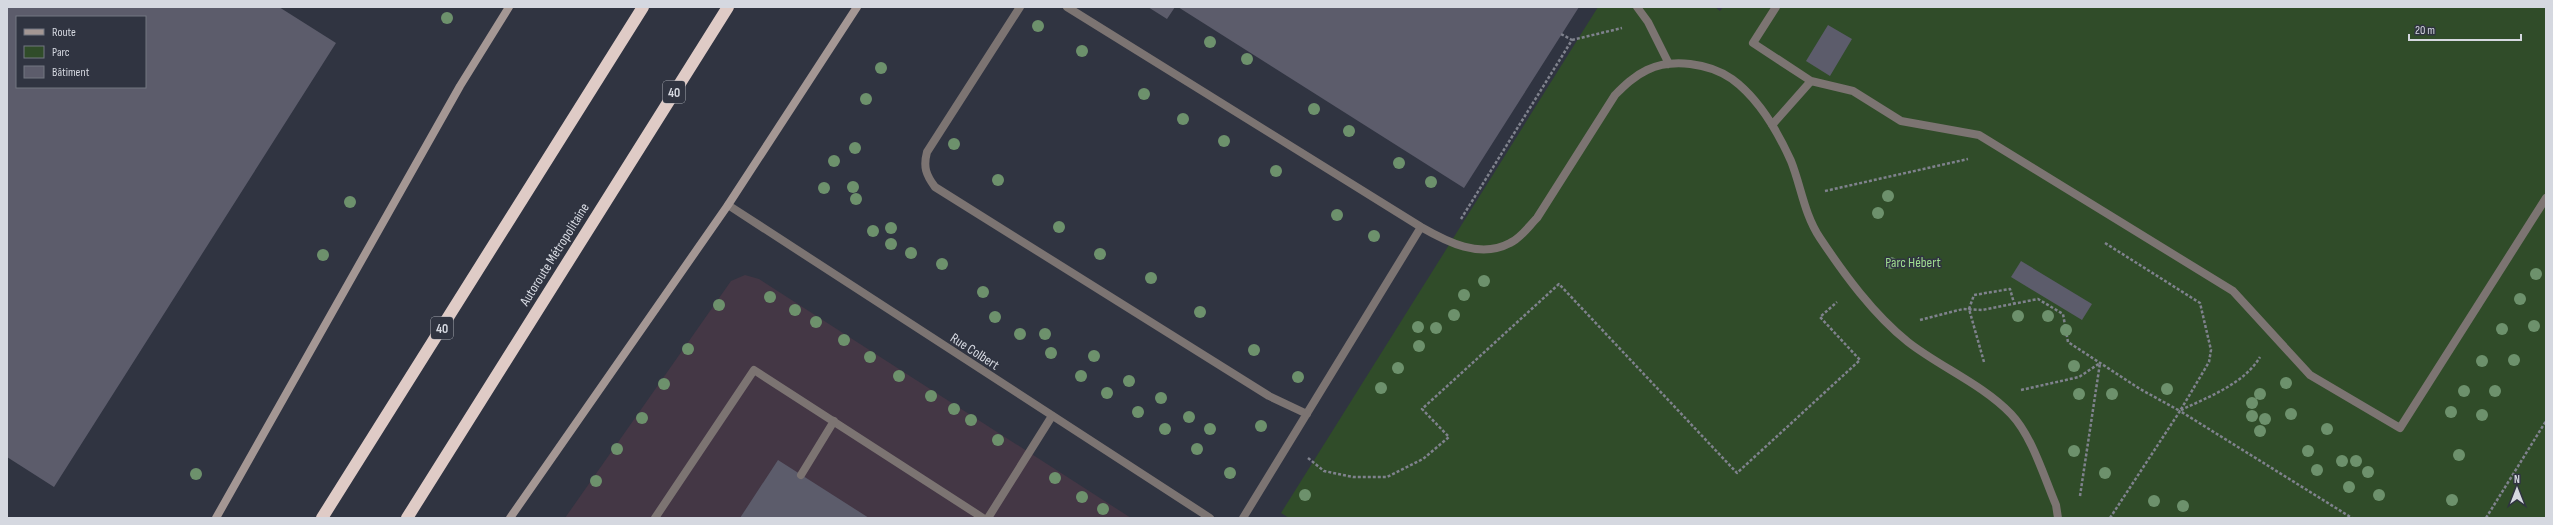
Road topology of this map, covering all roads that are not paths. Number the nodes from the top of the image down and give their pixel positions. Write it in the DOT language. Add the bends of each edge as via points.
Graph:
graph roads {
  1 [pos="509,7"];
  2 [pos="643,7"];
  3 [pos="728,7"];
  4 [pos="857,7"];
  5 [pos="1020,7"];
  6 [pos="1068,7"];
  7 [pos="1637,7"];
  8 [pos="1776,7"];
  9 [pos="1669,64"];
  10 [pos="1811,81"];
  11 [pos="1772,125"];
  12 [pos="2546,198"];
  13 [pos="728,205"];
  14 [pos="1421,227"];
  15 [pos="1307,414"];
  16 [pos="1052,416"];
  17 [pos="834,421"];
  18 [pos="801,475"];
  19 [pos="216,518"];
  20 [pos="322,518"];
  21 [pos="407,518"];
  22 [pos="510,518"];
  23 [pos="655,518"];
  24 [pos="983,518"];
  25 [pos="988,518"];
  26 [pos="1210,518"];
  27 [pos="1243,518"];
  28 [pos="2058,518"];
  1 -- 19 [label="main road" via="452,99"];
  2 -- 20 [label="highway, 40"];
  3 -- 21 [label="highway, Autoroute Métropolitaine / 40"];
  4 -- 13 [label="main road"];
  5 -- 15 [label="street" via="927,152 924,164 927,177 935,187 1208,358 1269,396"];
  6 -- 14 [label="street"];
  7 -- 9 [label="street" via="1648,22"];
  8 -- 10 [label="street" via="1753,43"];
  9 -- 11 [label="street" via="1690,64 1715,70 1732,79 1751,97"];
  9 -- 14 [label="street" via="1647,70 1629,81 1615,95 1537,218 1510,243 1495,248 1461,248"];
  10 -- 11 [label="street"];
  10 -- 12 [label="street" via="1853,91 1901,121 1979,135 2233,290 2310,374 2400,428"];
  11 -- 28 [label="street" via="1791,162 1805,207 1818,236 1847,276 1880,315 1907,341 1989,396 2010,414 2022,429 2056,505"];
  13 -- 16 [label="street, Rue Colbert"];
  13 -- 22 [label="main road"];
  14 -- 15 [label="street"];
  15 -- 27 [label="street"];
  16 -- 25 [label="street"];
  16 -- 26 [label="street, Rue Colbert"];
  17 -- 18 [label="street"];
  17 -- 23 [label="street" via="754,370"];
  17 -- 24 [label="street"];
}
